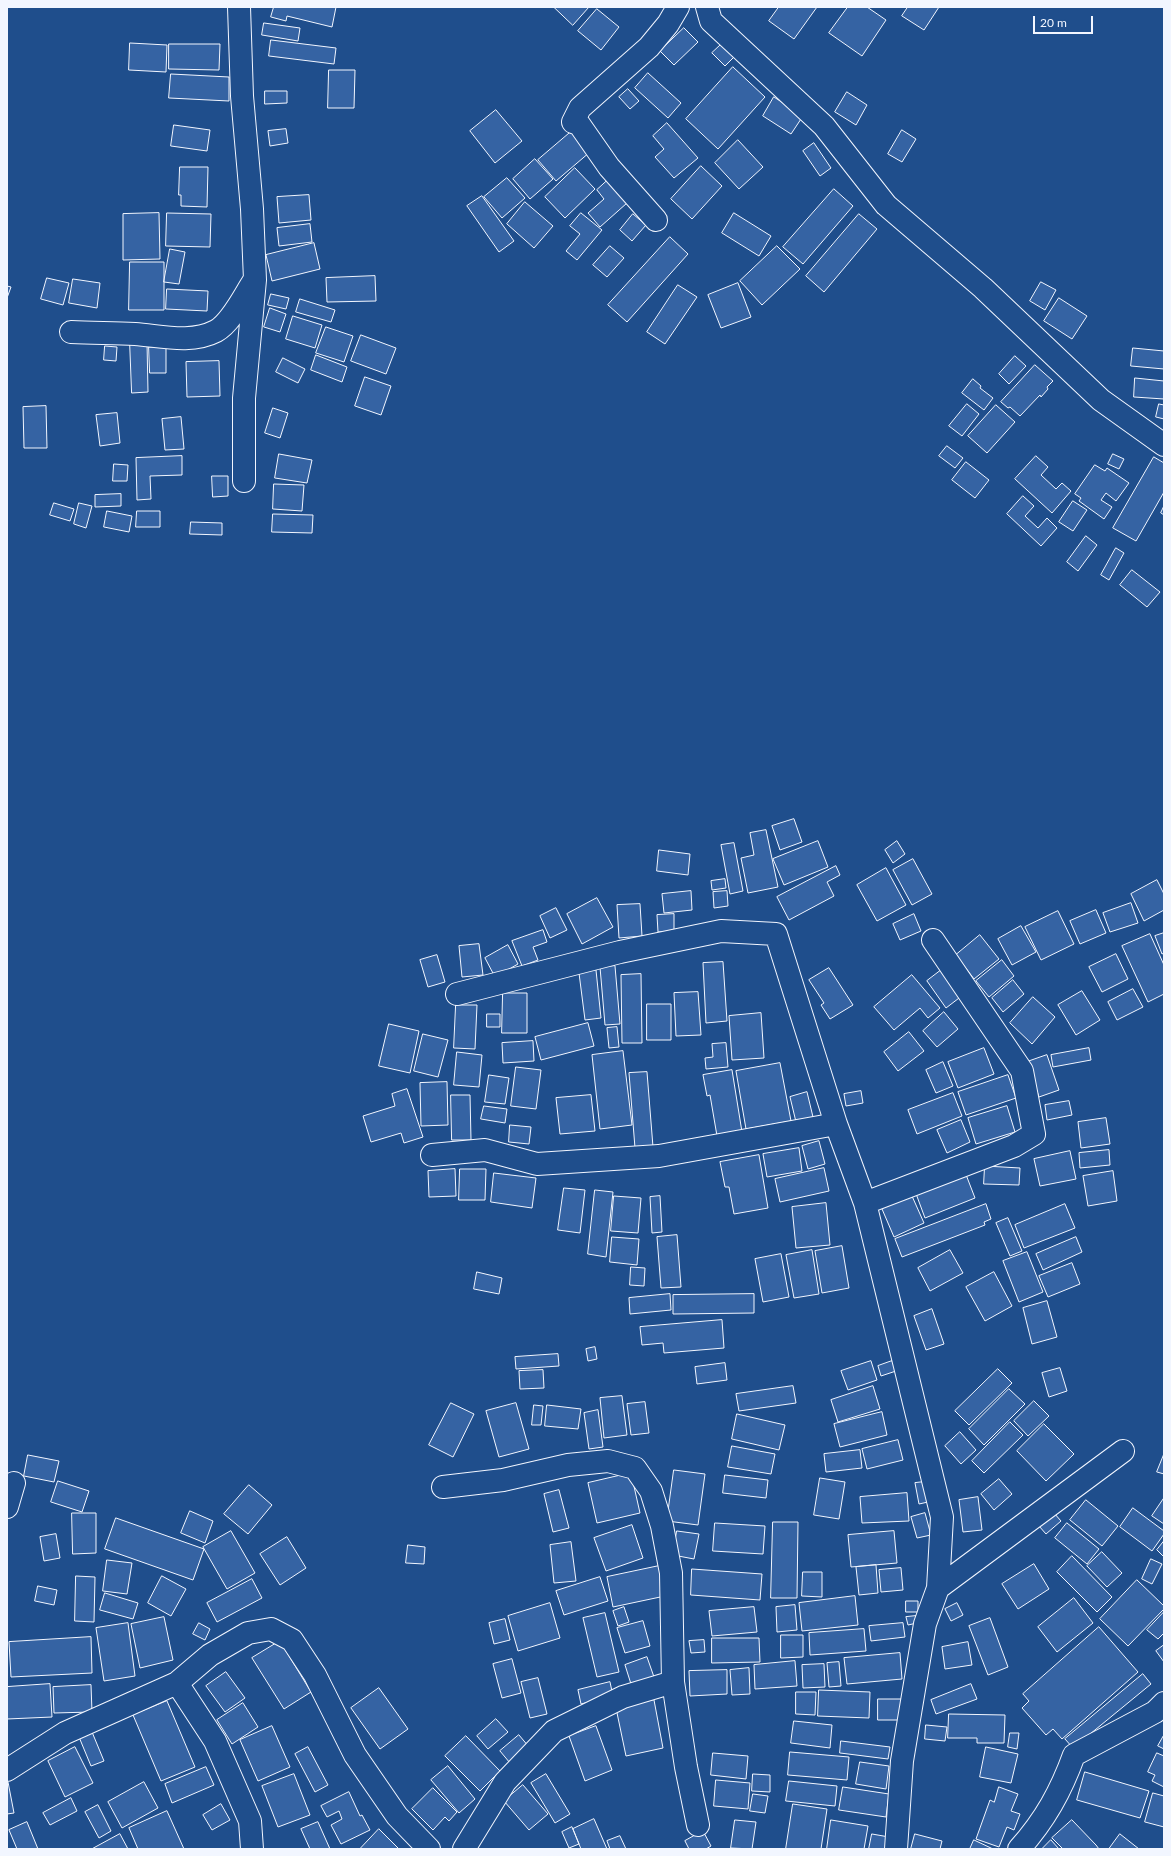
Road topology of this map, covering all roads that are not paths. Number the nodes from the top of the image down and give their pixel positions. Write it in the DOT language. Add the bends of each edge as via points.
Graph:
graph roads {
  1 [pos="239,7"];
  2 [pos="678,7"];
  3 [pos="707,7"];
  4 [pos="656,220"];
  5 [pos="255,280"];
  6 [pos="71,332"];
  7 [pos="1164,444"];
  8 [pos="244,481"];
  9 [pos="933,940"];
  10 [pos="457,994"];
  11 [pos="836,1124"];
  12 [pos="432,1155"];
  13 [pos="865,1203"];
  14 [pos="1123,1451"];
  15 [pos="14,1483"];
  16 [pos="443,1487"];
  17 [pos="7,1507"];
  18 [pos="938,1588"];
  19 [pos="673,1682"];
  20 [pos="177,1683"];
  21 [pos="1164,1703"];
  22 [pos="7,1770"];
  23 [pos="698,1825"];
  24 [pos="252,1849"];
  25 [pos="429,1849"];
  26 [pos="464,1849"];
  27 [pos="896,1849"];
  28 [pos="1019,1849"];
  1 -- 5 [label="street" via="242,96 252,209"];
  2 -- 4 [label="street" via="649,47 580,108 573,122 579,124 609,167"];
  3 -- 7 [label="street" via="711,20 824,126 886,205 983,288 1101,400"];
  5 -- 6 [label="street" via="228,321 217,330 201,336 168,338 138,334"];
  5 -- 8 [label="street" via="244,398"];
  9 -- 13 [label="street" via="1022,1071 1034,1134 1014,1146"];
  10 -- 11 [label="street" via="620,952 721,931 776,934"];
  11 -- 12 [label="street" via="659,1156 537,1164 485,1150"];
  11 -- 13 [label="street"];
  13 -- 18 [label="street" via="942,1517"];
  14 -- 18 [label="street"];
  15 -- 17 [label="street"];
  16 -- 19 [label="street" via="503,1480 568,1465 608,1461 635,1468 651,1491 662,1526 671,1573"];
  18 -- 27 [label="street" via="925,1624 902,1761"];
  19 -- 23 [label="street"];
  19 -- 26 [label="street" via="623,1697 554,1731 505,1782"];
  20 -- 22 [label="street" via="65,1733"];
  20 -- 24 [label="street" via="215,1741 250,1822"];
  20 -- 25 [label="street" via="210,1655 248,1633 271,1629 292,1640 315,1675 355,1755 397,1816"];
  21 -- 28 [label="street" via="1155,1712 1074,1755 1064,1784 1034,1832"];
}
